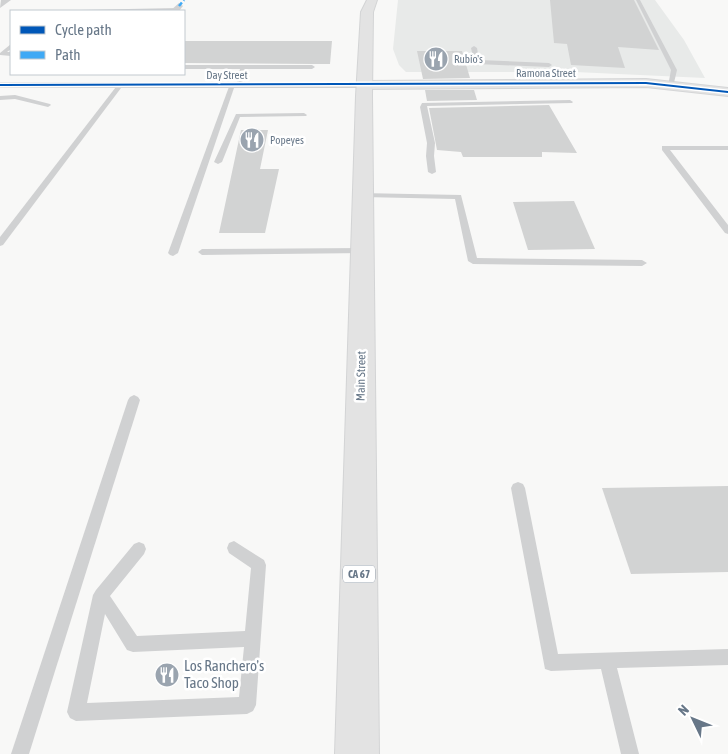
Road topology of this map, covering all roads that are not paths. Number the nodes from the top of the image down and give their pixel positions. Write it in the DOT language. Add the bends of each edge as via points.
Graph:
graph roads {
  1 [pos="7,0"];
  2 [pos="372,0"];
  3 [pos="638,0"];
  4 [pos="0,5"];
  5 [pos="176,9"];
  6 [pos="128,10"];
  7 [pos="10,47"];
  8 [pos="474,48"];
  9 [pos="10,54"];
  10 [pos="549,66"];
  11 [pos="185,67"];
  12 [pos="243,67"];
  13 [pos="312,67"];
  14 [pos="128,75"];
  15 [pos="0,84"];
  16 [pos="121,84"];
  17 [pos="236,85"];
  18 [pos="364,85"];
  19 [pos="671,86"];
  20 [pos="728,92"];
  21 [pos="0,98"];
  22 [pos="570,102"];
  23 [pos="48,105"];
  24 [pos="304,115"];
  25 [pos="728,148"];
  26 [pos="218,162"];
  27 [pos="432,172"];
  28 [pos="363,195"];
  29 [pos="728,231"];
  30 [pos="0,243"];
  31 [pos="363,251"];
  32 [pos="202,252"];
  33 [pos="173,253"];
  34 [pos="642,263"];
  35 [pos="134,400"];
  36 [pos="518,488"];
  37 [pos="139,548"];
  38 [pos="234,548"];
  39 [pos="101,595"];
  40 [pos="252,639"];
  41 [pos="728,657"];
  42 [pos="607,660"];
  43 [pos="20,754"];
  44 [pos="357,754"];
  45 [pos="630,754"];
  1 -- 4 [label="street"];
  2 -- 18 [label="main road, Main Street / CA 67" via="367,12"];
  3 -- 19 [label="lane" via="674,70"];
  5 -- 6 [label="lane"];
  7 -- 9 [label="lane" via="2,54"];
  8 -- 10 [label="lane" via="477,62"];
  11 -- 12 [label="lane"];
  12 -- 13 [label="lane"];
  12 -- 17 [label="lane"];
  14 -- 16 [label="street"];
  15 -- 16 [label="street, Day Street"];
  16 -- 17 [label="street, Day Street"];
  16 -- 30 [label="lane"];
  17 -- 18 [label="street, Day Street"];
  17 -- 33 [label="lane"];
  18 -- 19 [label="main road, Ramona Street" via="646,83"];
  18 -- 28 [label="main road, Main Street / CA 67"];
  19 -- 20 [label="main road, Ramona Street"];
  21 -- 23 [label="lane" via="15,97"];
  22 -- 27 [label="lane" via="424,104"];
  24 -- 26 [label="lane" via="238,115"];
  25 -- 29 [label="lane" via="665,148"];
  28 -- 31 [label="main road, Main Street / CA 67"];
  28 -- 34 [label="lane" via="458,197 473,261"];
  31 -- 32 [label="lane"];
  31 -- 44 [label="main road, Main Street / CA 67"];
  35 -- 43 [label="lane"];
  36 -- 42 [label="lane" via="551,663"];
  37 -- 39 [label="lane"];
  38 -- 40 [label="lane" via="259,565"];
  39 -- 40 [label="lane" via="133,644"];
  39 -- 40 [label="lane" via="76,712 247,705"];
  41 -- 42 [label="lane"];
  42 -- 45 [label="lane"];
}
